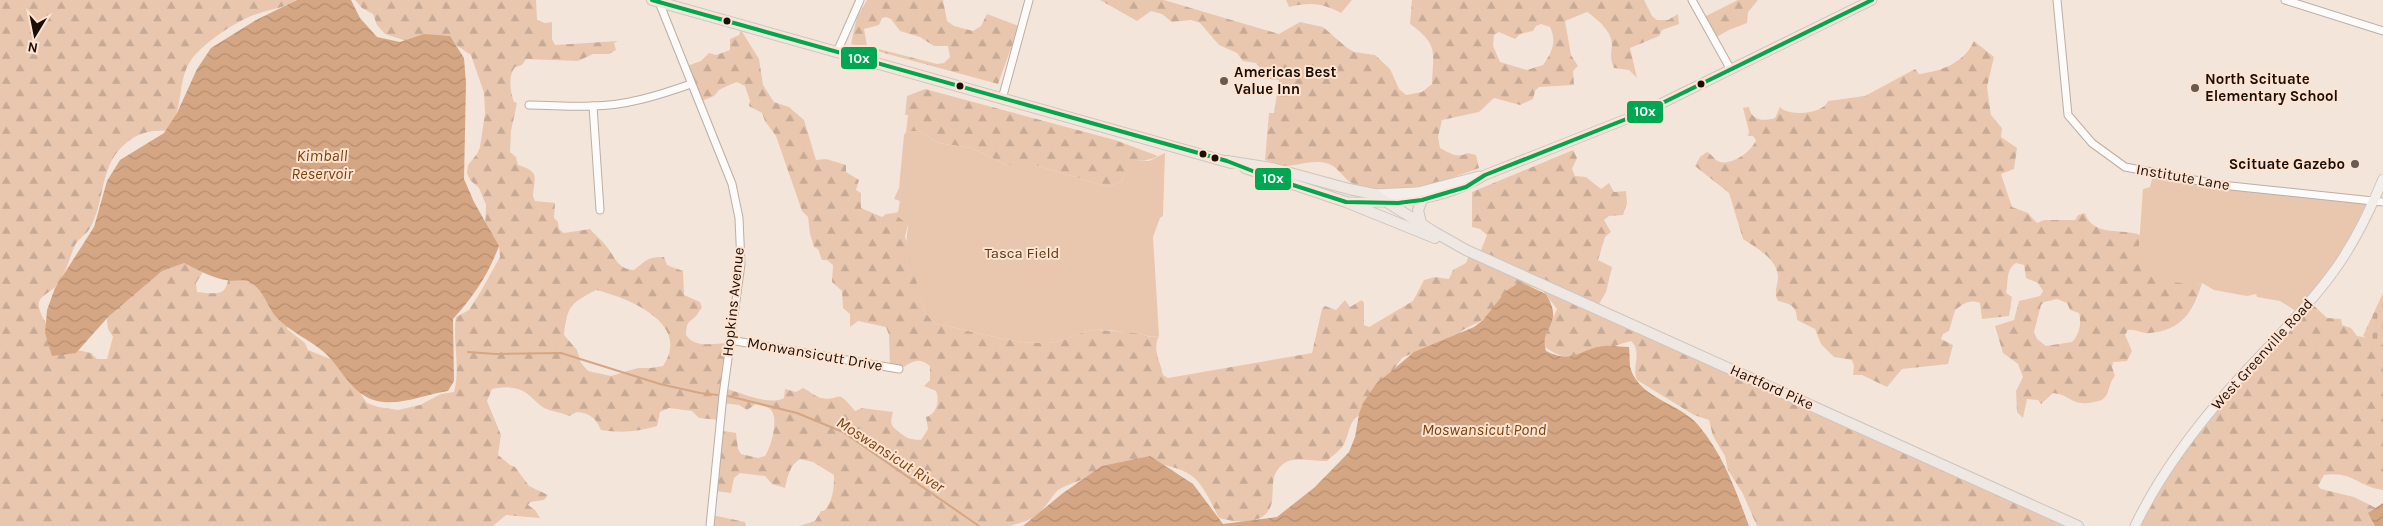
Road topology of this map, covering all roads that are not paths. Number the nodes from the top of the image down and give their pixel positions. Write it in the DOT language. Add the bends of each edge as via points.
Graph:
graph roads {
  1 [pos="860,0"];
  2 [pos="1029,0"];
  3 [pos="1692,0"];
  4 [pos="1872,0"];
  5 [pos="2057,0"];
  6 [pos="2285,0"];
  7 [pos="655,1"];
  8 [pos="2383,31"];
  9 [pos="837,52"];
  10 [pos="1731,70"];
  11 [pos="691,84"];
  12 [pos="1002,98"];
  13 [pos="529,104"];
  14 [pos="593,106"];
  15 [pos="1227,161"];
  16 [pos="1485,175"];
  17 [pos="2383,179"];
  18 [pos="1374,194"];
  19 [pos="1422,200"];
  20 [pos="1346,202"];
  21 [pos="2379,202"];
  22 [pos="1388,203"];
  23 [pos="600,210"];
  24 [pos="1421,223"];
  25 [pos="1466,250"];
  26 [pos="730,340"];
  27 [pos="900,369"];
  28 [pos="710,526"];
  29 [pos="2078,526"];
  30 [pos="2135,526"];
  1 -- 9 [label="street"];
  2 -- 12 [label="street"];
  3 -- 10 [label="street"];
  4 -- 10 [label="main road"];
  5 -- 21 [label="street, Institute Lane" via="2068,115 2092,143 2118,163 2135,170 2221,185"];
  6 -- 8 [label="street"];
  7 -- 9 [label="highway, Hartford Pike"];
  7 -- 11 [label="street, Hopkins Avenue"];
  9 -- 12 [label="highway, Hartford Pike"];
  10 -- 16 [label="main road" via="1644,112"];
  11 -- 14 [label="street" via="665,93"];
  11 -- 26 [label="street, Hopkins Avenue" via="732,184 739,218 740,264"];
  12 -- 15 [label="highway, Hartford Pike"];
  13 -- 14 [label="street"];
  14 -- 23 [label="street"];
  15 -- 18 [label="highway, Hartford Pike" via="1272,168"];
  15 -- 20 [label="highway, Hartford Pike"];
  16 -- 18 [label="main road" via="1418,192"];
  16 -- 19 [label="main road" via="1466,187"];
  17 -- 21 [label="main road, West Greenville Road"];
  18 -- 22 [label="highway, Hartford Pike"];
  19 -- 22 [label="main road"];
  19 -- 24 [label="highway" via="1418,210"];
  20 -- 22 [label="main road"];
  20 -- 25 [label="highway, Hartford Pike"];
  21 -- 30 [label="main road, West Greenville Road" via="2331,275 2303,310 2228,391 2177,453"];
  22 -- 24 [label="highway, Hartford Pike"];
  24 -- 25 [label="highway, Hartford Pike"];
  25 -- 29 [label="highway, Hartford Pike"];
  26 -- 27 [label="street, Monwansicutt Drive"];
  26 -- 28 [label="street, Hopkins Avenue"];
}
